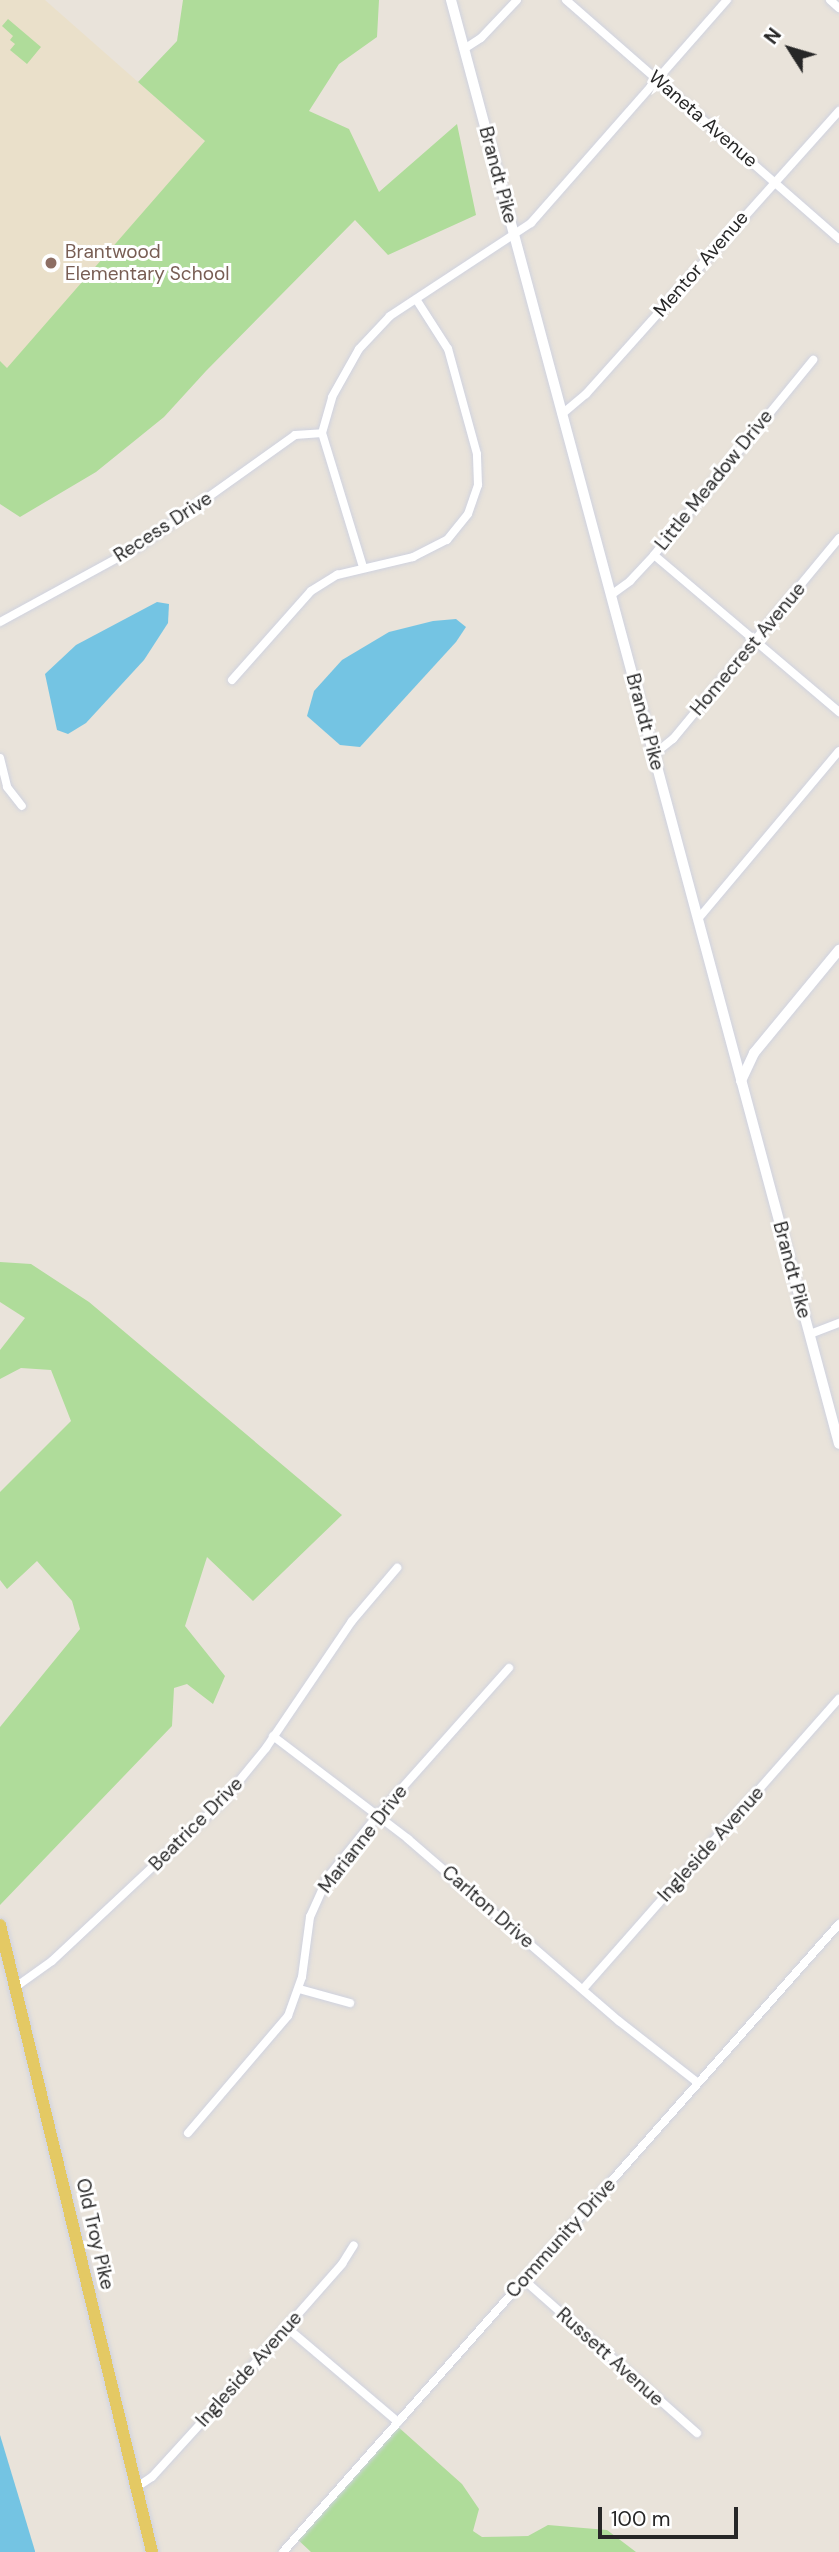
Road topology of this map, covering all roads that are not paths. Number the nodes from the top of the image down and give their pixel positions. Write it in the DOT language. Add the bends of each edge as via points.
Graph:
graph roads {
  1 [pos="451,0"];
  2 [pos="517,0"];
  3 [pos="566,0"];
  4 [pos="727,0"];
  5 [pos="830,0"];
  6 [pos="839,8"];
  7 [pos="464,49"];
  8 [pos="658,80"];
  9 [pos="839,111"];
  10 [pos="774,181"];
  11 [pos="514,235"];
  12 [pos="839,239"];
  13 [pos="416,299"];
  14 [pos="813,360"];
  15 [pos="562,414"];
  16 [pos="322,433"];
  17 [pos="839,538"];
  18 [pos="654,555"];
  19 [pos="363,568"];
  20 [pos="611,595"];
  21 [pos="0,622"];
  22 [pos="755,640"];
  23 [pos="232,680"];
  24 [pos="839,712"];
  25 [pos="839,751"];
  26 [pos="653,755"];
  27 [pos="0,758"];
  28 [pos="22,806"];
  29 [pos="698,919"];
  30 [pos="839,950"];
  31 [pos="741,1081"];
  32 [pos="839,1323"];
  33 [pos="810,1334"];
  34 [pos="839,1444"];
  35 [pos="397,1568"];
  36 [pos="509,1668"];
  37 [pos="839,1699"];
  38 [pos="273,1736"];
  39 [pos="378,1815"];
  40 [pos="839,1924"];
  41 [pos="0,1925"];
  42 [pos="16,1986"];
  43 [pos="299,1989"];
  44 [pos="583,1989"];
  45 [pos="350,2003"];
  46 [pos="698,2083"];
  47 [pos="188,2133"];
  48 [pos="354,2245"];
  49 [pos="524,2280"];
  50 [pos="286,2327"];
  51 [pos="398,2422"];
  52 [pos="697,2433"];
  53 [pos="137,2487"];
  54 [pos="152,2552"];
  55 [pos="283,2552"];
  1 -- 7 [label="main road, Brandt Pike"];
  2 -- 7 [label="street"];
  3 -- 8 [label="street, Waneta Avenue"];
  4 -- 8 [label="street"];
  5 -- 6 [label="street"];
  7 -- 11 [label="main road, Brandt Pike"];
  8 -- 10 [label="street, Waneta Avenue"];
  8 -- 11 [label="street" via="531,223"];
  9 -- 10 [label="street, Mentor Avenue"];
  10 -- 12 [label="street, Waneta Avenue"];
  10 -- 15 [label="street, Mentor Avenue" via="586,394"];
  11 -- 13 [label="street"];
  11 -- 15 [label="main road, Brandt Pike"];
  13 -- 16 [label="street" via="390,316 359,349 332,397"];
  13 -- 19 [label="street" via="448,349 477,454 478,485 468,514 447,540 413,557"];
  14 -- 18 [label="street, Little Meadow Drive"];
  15 -- 20 [label="main road, Brandt Pike"];
  16 -- 19 [label="street"];
  16 -- 21 [label="street, Recess Drive" via="295,435 141,545"];
  17 -- 22 [label="street, Homecrest Avenue"];
  18 -- 20 [label="street, Little Meadow Drive"];
  18 -- 22 [label="street"];
  19 -- 23 [label="street" via="337,575 312,591"];
  20 -- 26 [label="main road, Brandt Pike"];
  22 -- 24 [label="street"];
  22 -- 26 [label="street, Homecrest Avenue" via="673,739"];
  25 -- 29 [label="street"];
  26 -- 29 [label="main road, Brandt Pike"];
  27 -- 28 [label="street" via="7,787"];
  29 -- 31 [label="main road, Brandt Pike"];
  30 -- 31 [label="street" via="754,1053"];
  31 -- 33 [label="main road, Brandt Pike"];
  32 -- 33 [label="street"];
  33 -- 34 [label="main road, Brandt Pike"];
  35 -- 38 [label="street, Beatrice Drive" via="338,1641"];
  36 -- 39 [label="street, Marianne Drive"];
  37 -- 44 [label="street, Ingleside Avenue"];
  38 -- 39 [label="street, Carlton Drive"];
  38 -- 42 [label="street, Beatrice Drive" via="193,1832 52,1961"];
  39 -- 43 [label="street, Marianne Drive" via="328,1877 314,1903"];
  39 -- 44 [label="street, Carlton Drive"];
  40 -- 46 [label="street, Community Drive"];
  41 -- 42 [label="main road, Old Troy Pike"];
  42 -- 53 [label="main road, Old Troy Pike"];
  43 -- 45 [label="street"];
  43 -- 47 [label="street, Marianne Drive" via="276,2033"];
  44 -- 46 [label="street, Carlton Drive"];
  46 -- 49 [label="street, Community Drive"];
  48 -- 50 [label="street, Ingleside Avenue"];
  49 -- 51 [label="street, Community Drive"];
  49 -- 52 [label="street, Russett Avenue"];
  50 -- 51 [label="street"];
  50 -- 53 [label="street, Ingleside Avenue" via="152,2477"];
  51 -- 55 [label="street, Community Drive"];
  53 -- 54 [label="main road, Old Troy Pike"];
}
